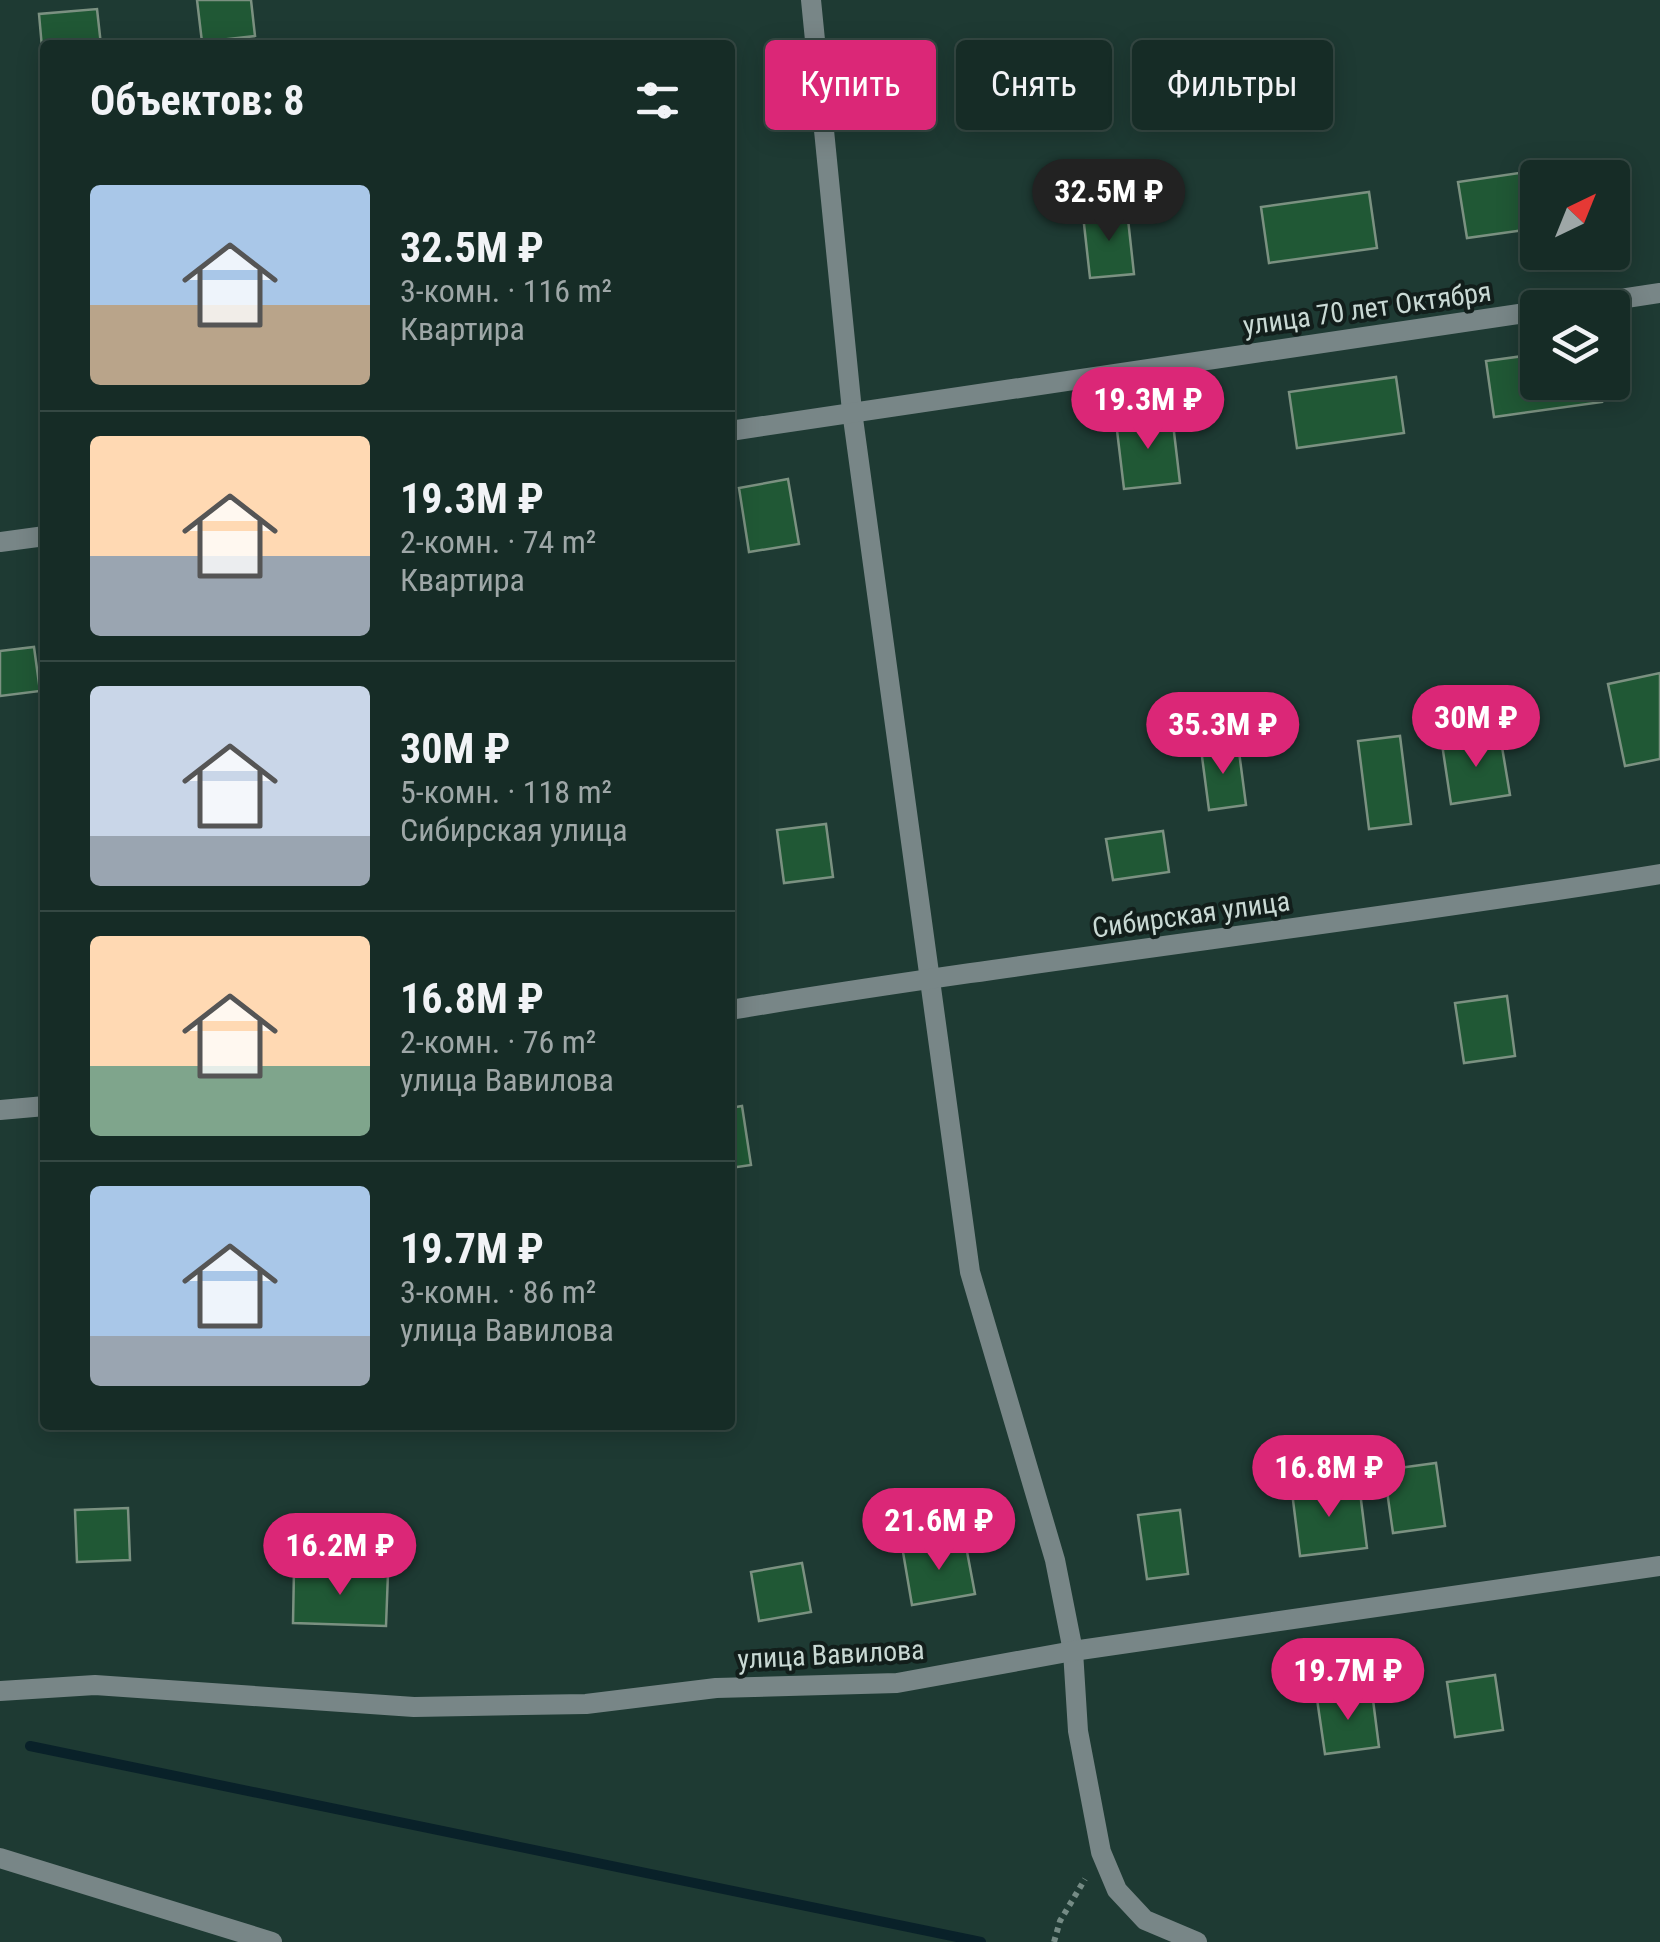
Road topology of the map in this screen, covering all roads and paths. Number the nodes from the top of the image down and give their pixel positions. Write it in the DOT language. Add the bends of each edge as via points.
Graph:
graph roads {
  1 [pos="812,0"];
  2 [pos="1660,293"];
  3 [pos="1630,298"];
  4 [pos="1520,314"];
  5 [pos="852,411"];
  6 [pos="735,430"];
  7 [pos="40,537"];
  8 [pos="0,542"];
  9 [pos="1660,874"];
  10 [pos="929,978"];
  11 [pos="735,1009"];
  12 [pos="40,1106"];
  13 [pos="0,1110"];
  14 [pos="1660,1566"];
  15 [pos="1072,1651"];
  16 [pos="0,1692"];
  17 [pos="1100,1852"];
  18 [pos="0,1858"];
  19 [pos="272,1942"];
  20 [pos="1054,1942"];
  21 [pos="1197,1942"];
  1 -- 5 [label="street"];
  2 -- 3 [label="street"];
  4 -- 5 [label="street, улица 70 лет Октября"];
  5 -- 6 [label="street, улица 70 лет Октября"];
  5 -- 10 [label="street"];
  7 -- 8 [label="street"];
  9 -- 10 [label="street, Сибирская улица"];
  10 -- 11 [label="street, Сибирская улица"];
  10 -- 15 [label="street" via="970,1272 1056,1560"];
  12 -- 13 [label="street"];
  14 -- 15 [label="street, улица Вавилова"];
  15 -- 16 [label="street, улица Вавилова" via="897,1682 716,1688 586,1704 414,1707 95,1685"];
  15 -- 17 [label="street" via="1078,1731"];
  17 -- 20 [label="path"];
  17 -- 21 [label="street" via="1117,1890 1145,1920"];
  18 -- 19 [label="street"];
}
